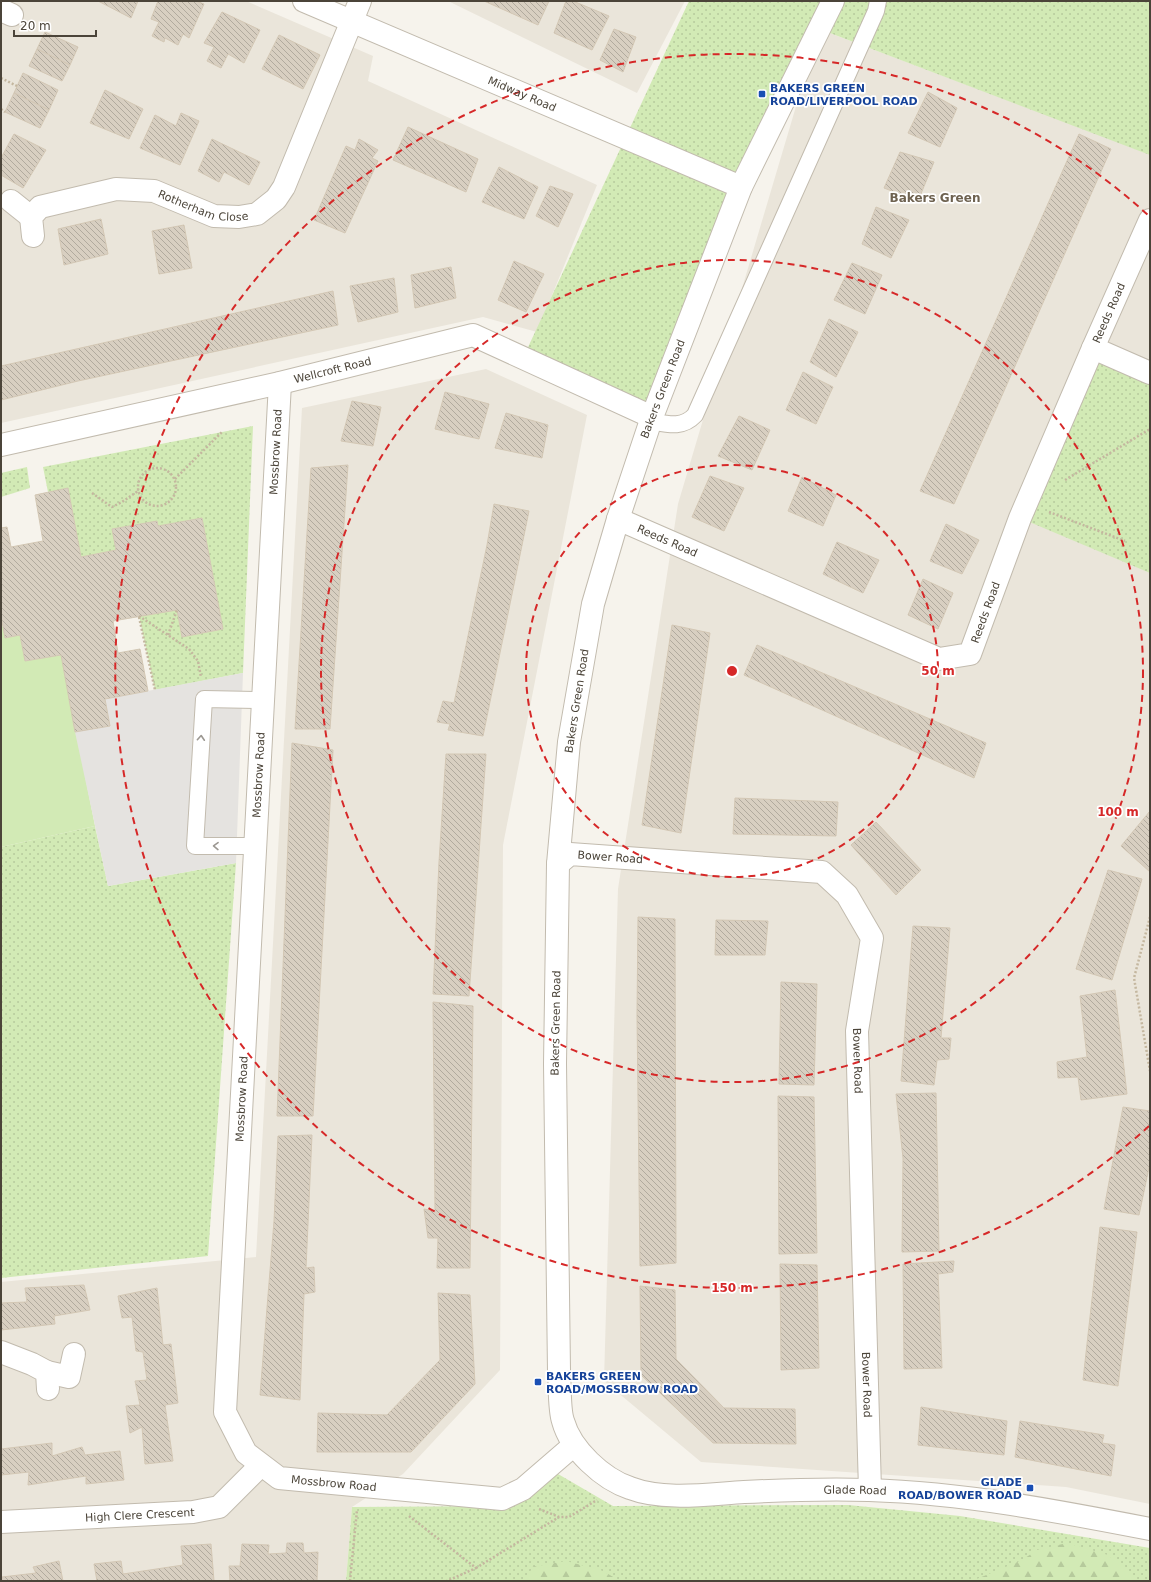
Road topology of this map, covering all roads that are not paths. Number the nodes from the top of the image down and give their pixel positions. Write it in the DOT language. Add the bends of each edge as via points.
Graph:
graph roads {
  1 [pos="304,1"];
  2 [pos="360,1"];
  3 [pos="833,1"];
  4 [pos="878,1"];
  5 [pos="351,21"];
  6 [pos="741,187"];
  7 [pos="11,200"];
  8 [pos="1150,220"];
  9 [pos="1093,348"];
  10 [pos="1150,373"];
  11 [pos="280,383"];
  12 [pos="651,419"];
  13 [pos="1,446"];
  14 [pos="618,519"];
  15 [pos="263,700"];
  16 [pos="255,846"];
  17 [pos="558,864"];
  18 [pos="1,1352"];
  19 [pos="74,1354"];
  20 [pos="574,1445"];
  21 [pos="261,1465"];
  22 [pos="870,1490"];
  23 [pos="1,1522"];
  24 [pos="1150,1529"];
  1 -- 5 [label="street, Midway Road"];
  2 -- 5 [label="street, Rotherham Close"];
  3 -- 6 [label="street, Bakers Green Road"];
  4 -- 12 [label="lane" via="876,11 695,415 690,421 675,425"];
  5 -- 6 [label="street, Midway Road"];
  5 -- 7 [label="street, Rotherham Close" via="284,187 276,199 257,214 239,218 214,216 154,191 116,189 40,207 32,226"];
  6 -- 12 [label="street, Bakers Green Road"];
  8 -- 9 [label="street, Reeds Road"];
  9 -- 10 [label="street"];
  9 -- 14 [label="street, Reeds Road" via="1026,504 970,654 939,659"];
  11 -- 12 [label="street, Wellcroft Road" via="473,335"];
  11 -- 13 [label="street, Wellcroft Road"];
  11 -- 15 [label="street, Mossbrow Road"];
  12 -- 14 [label="street, Bakers Green Road"];
  14 -- 17 [label="street, Bakers Green Road" via="593,604 569,742"];
  15 -- 16 [label="street, Mossbrow Road"];
  16 -- 15 [label="lane, one-way" via="195,846 204,699"];
  16 -- 21 [label="street, Mossbrow Road" via="225,1412 246,1453"];
  17 -- 20 [label="street, Bakers Green Road" via="555,1064 559,1371 563,1421"];
  17 -- 22 [label="street, Bower Road" via="570,854 822,872 847,895 872,938 856,1031"];
  18 -- 19 [label="street" via="32,1364 48,1381 69,1377"];
  20 -- 21 [label="street, Mossbrow Road" via="523,1489 502,1499 279,1478"];
  20 -- 22 [label="street, Glade Road" via="598,1471 630,1488 658,1495"];
  21 -- 23 [label="street, High Clere Crescent" via="219,1507 212,1509"];
  22 -- 24 [label="street, Glade Road" via="976,1498 1061,1511"];
}
